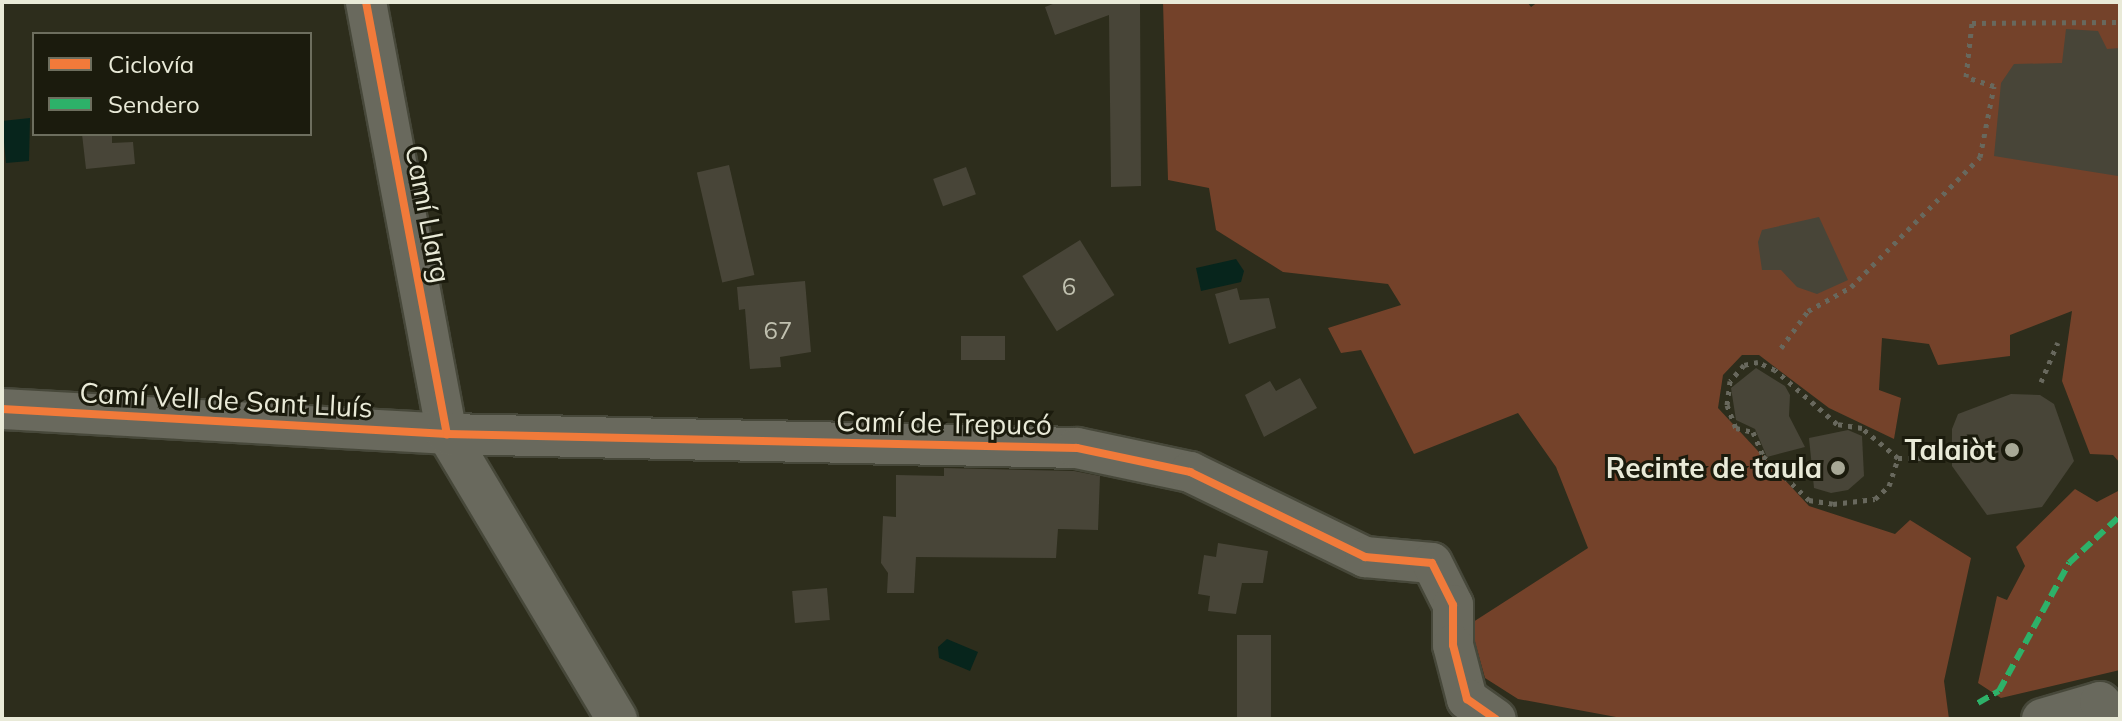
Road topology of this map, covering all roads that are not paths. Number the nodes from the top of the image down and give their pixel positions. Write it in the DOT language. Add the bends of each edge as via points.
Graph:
graph roads {
  1 [pos="366,2"];
  2 [pos="2,409"];
  3 [pos="447,434"];
  4 [pos="617,719"];
  5 [pos="1496,719"];
  6 [pos="2042,719"];
  7 [pos="2116,719"];
  1 -- 3 [label="street, Camí Llarg"];
  2 -- 3 [label="street, Camí Vell de Sant Lluís"];
  3 -- 4 [label="street, Camí Llarg"];
  3 -- 5 [label="street, Camí de Trepucó" via="1077,448 1190,472 1365,557 1432,563 1453,605 1453,645 1467,699"];
  6 -- 7 [label="street" via="2100,702"];
}
